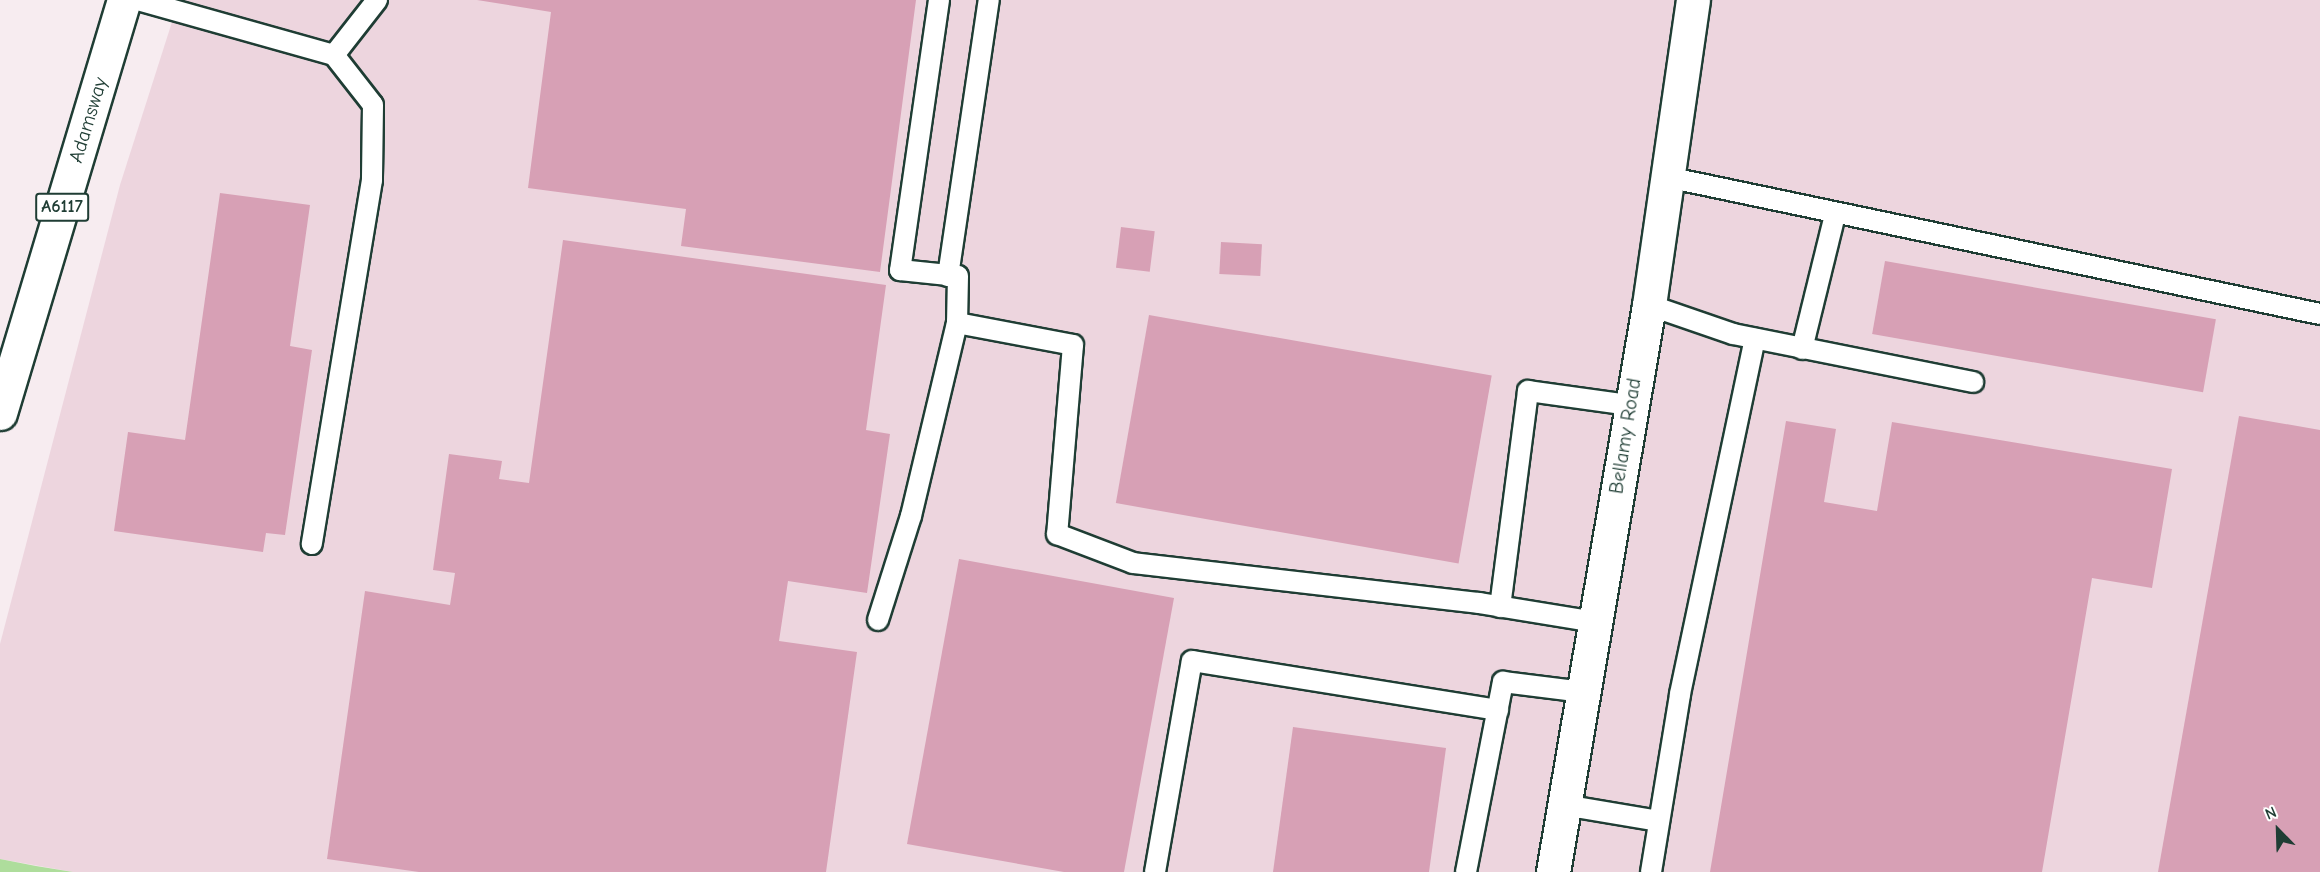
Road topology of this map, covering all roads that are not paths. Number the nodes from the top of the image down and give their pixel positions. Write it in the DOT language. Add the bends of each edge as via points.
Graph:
graph roads {
  1 [pos="124,0"];
  2 [pos="138,0"];
  3 [pos="377,0"];
  4 [pos="939,0"];
  5 [pos="988,0"];
  6 [pos="1693,0"];
  7 [pos="334,55"];
  8 [pos="1667,177"];
  9 [pos="1835,215"];
  10 [pos="948,276"];
  11 [pos="1649,305"];
  12 [pos="2320,314"];
  13 [pos="957,323"];
  14 [pos="1755,339"];
  15 [pos="1802,348"];
  16 [pos="1973,382"];
  17 [pos="1629,405"];
  18 [pos="0,413"];
  19 [pos="312,544"];
  20 [pos="1500,607"];
  21 [pos="878,620"];
  22 [pos="1595,622"];
  23 [pos="1583,692"];
  24 [pos="1498,710"];
  25 [pos="1564,805"];
  26 [pos="1659,821"];
  27 [pos="1155,872"];
  28 [pos="1466,872"];
  29 [pos="1553,872"];
  30 [pos="1651,872"];
  1 -- 18 [label="street, Adamsway / A6117"];
  2 -- 7 [label="lane"];
  3 -- 7 [label="lane"];
  4 -- 10 [label="lane" via="900,270"];
  5 -- 10 [label="lane"];
  6 -- 8 [label="street, Bellamy Road"];
  7 -- 19 [label="lane" via="373,105 372,180"];
  8 -- 9 [label="lane"];
  8 -- 11 [label="street, Bellamy Road"];
  9 -- 12 [label="lane"];
  9 -- 15 [label="lane"];
  10 -- 13 [label="lane" via="958,276"];
  11 -- 14 [label="lane"];
  11 -- 17 [label="street, Bellamy Road"];
  13 -- 20 [label="lane" via="1073,345 1057,534 1133,563"];
  13 -- 21 [label="lane" via="911,516"];
  14 -- 15 [label="lane"];
  14 -- 26 [label="lane" via="1680,694"];
  15 -- 16 [label="lane"];
  17 -- 20 [label="lane" via="1528,391"];
  17 -- 22 [label="street, Bellamy Road"];
  20 -- 22 [label="lane"];
  22 -- 23 [label="street, Bellamy Road"];
  23 -- 24 [label="lane" via="1503,682"];
  23 -- 25 [label="street, Bellamy Road"];
  24 -- 27 [label="lane" via="1192,661"];
  24 -- 28 [label="lane"];
  25 -- 26 [label="lane"];
  25 -- 29 [label="street, Bellamy Road"];
  26 -- 30 [label="lane"];
}
